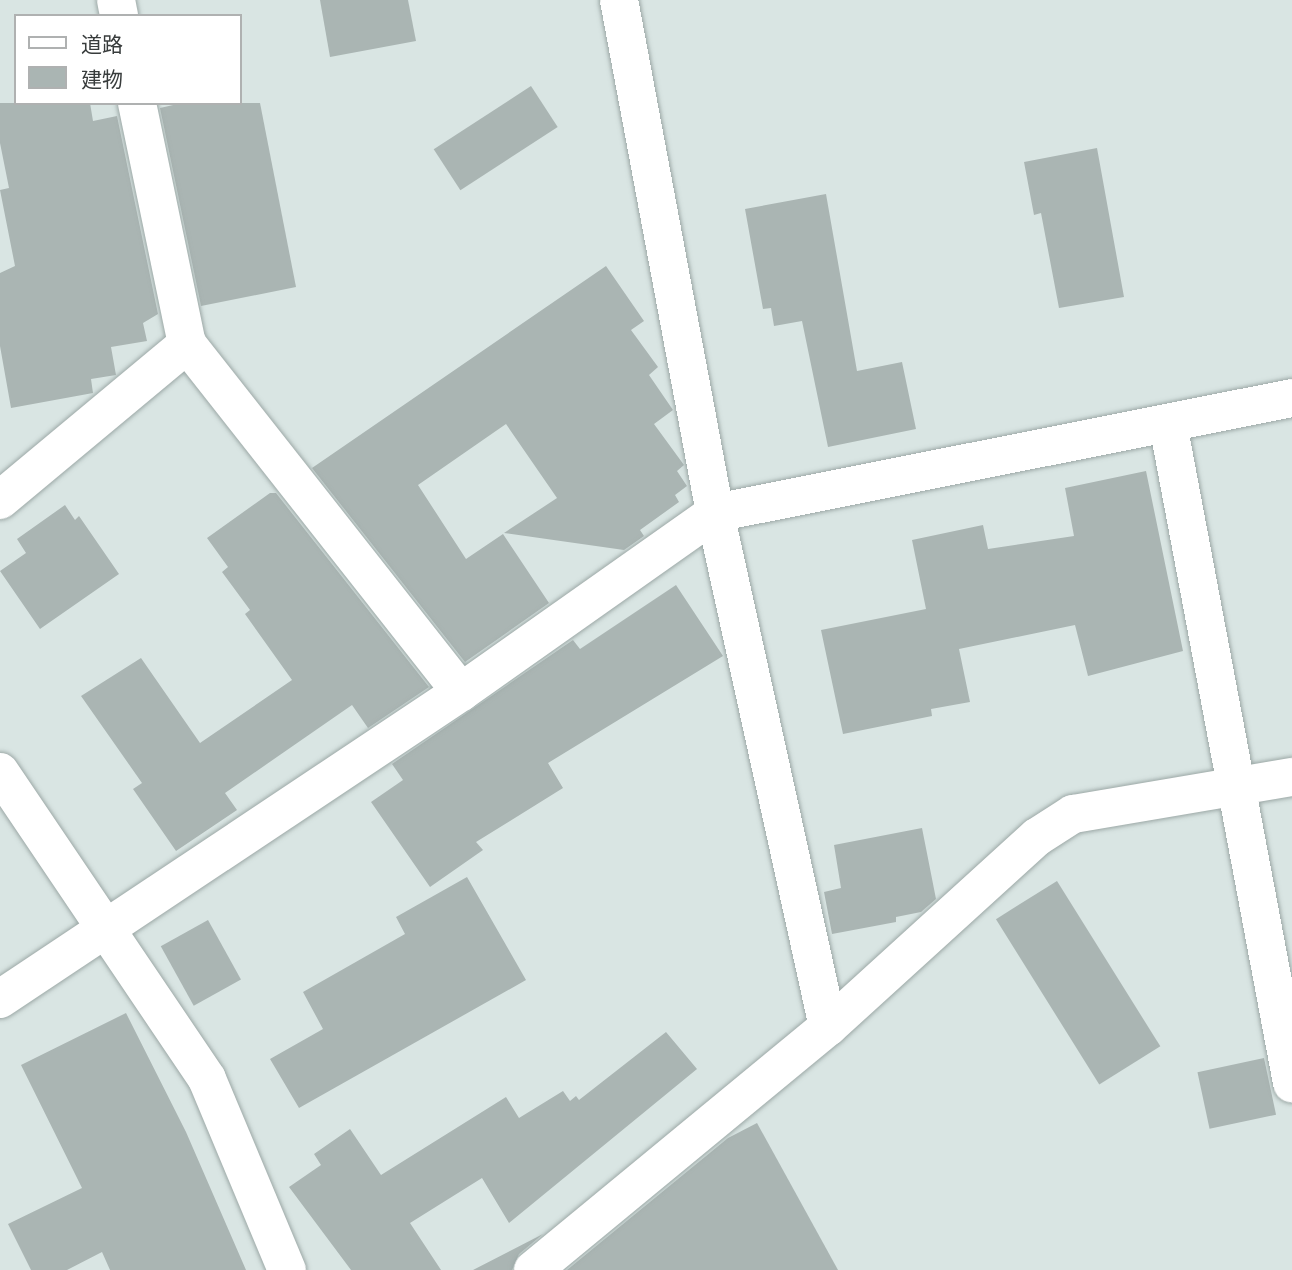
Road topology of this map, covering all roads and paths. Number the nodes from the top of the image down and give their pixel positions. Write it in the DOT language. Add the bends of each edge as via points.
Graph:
graph roads {
  1 [pos="619,0"];
  2 [pos="137,105"];
  3 [pos="187,344"];
  4 [pos="1292,398"];
  5 [pos="1168,424"];
  6 [pos="0,500"];
  7 [pos="715,513"];
  8 [pos="461,692"];
  9 [pos="0,772"];
  10 [pos="1292,777"];
  11 [pos="1240,786"];
  12 [pos="107,929"];
  13 [pos="0,999"];
  14 [pos="828,1027"];
  15 [pos="1292,1083"];
  16 [pos="287,1270"];
  17 [pos="533,1270"];
  1 -- 7 [label="street"];
  2 -- 3 [label="street"];
  3 -- 6 [label="street"];
  3 -- 8 [label="street"];
  4 -- 5 [label="street"];
  5 -- 7 [label="street"];
  5 -- 11 [label="street"];
  7 -- 8 [label="street"];
  7 -- 14 [label="street"];
  8 -- 12 [label="street"];
  9 -- 12 [label="street"];
  10 -- 11 [label="street"];
  11 -- 14 [label="street" via="1073,814 1037,837"];
  11 -- 15 [label="street"];
  12 -- 13 [label="street"];
  12 -- 16 [label="street" via="206,1079"];
  14 -- 17 [label="street"];
}
